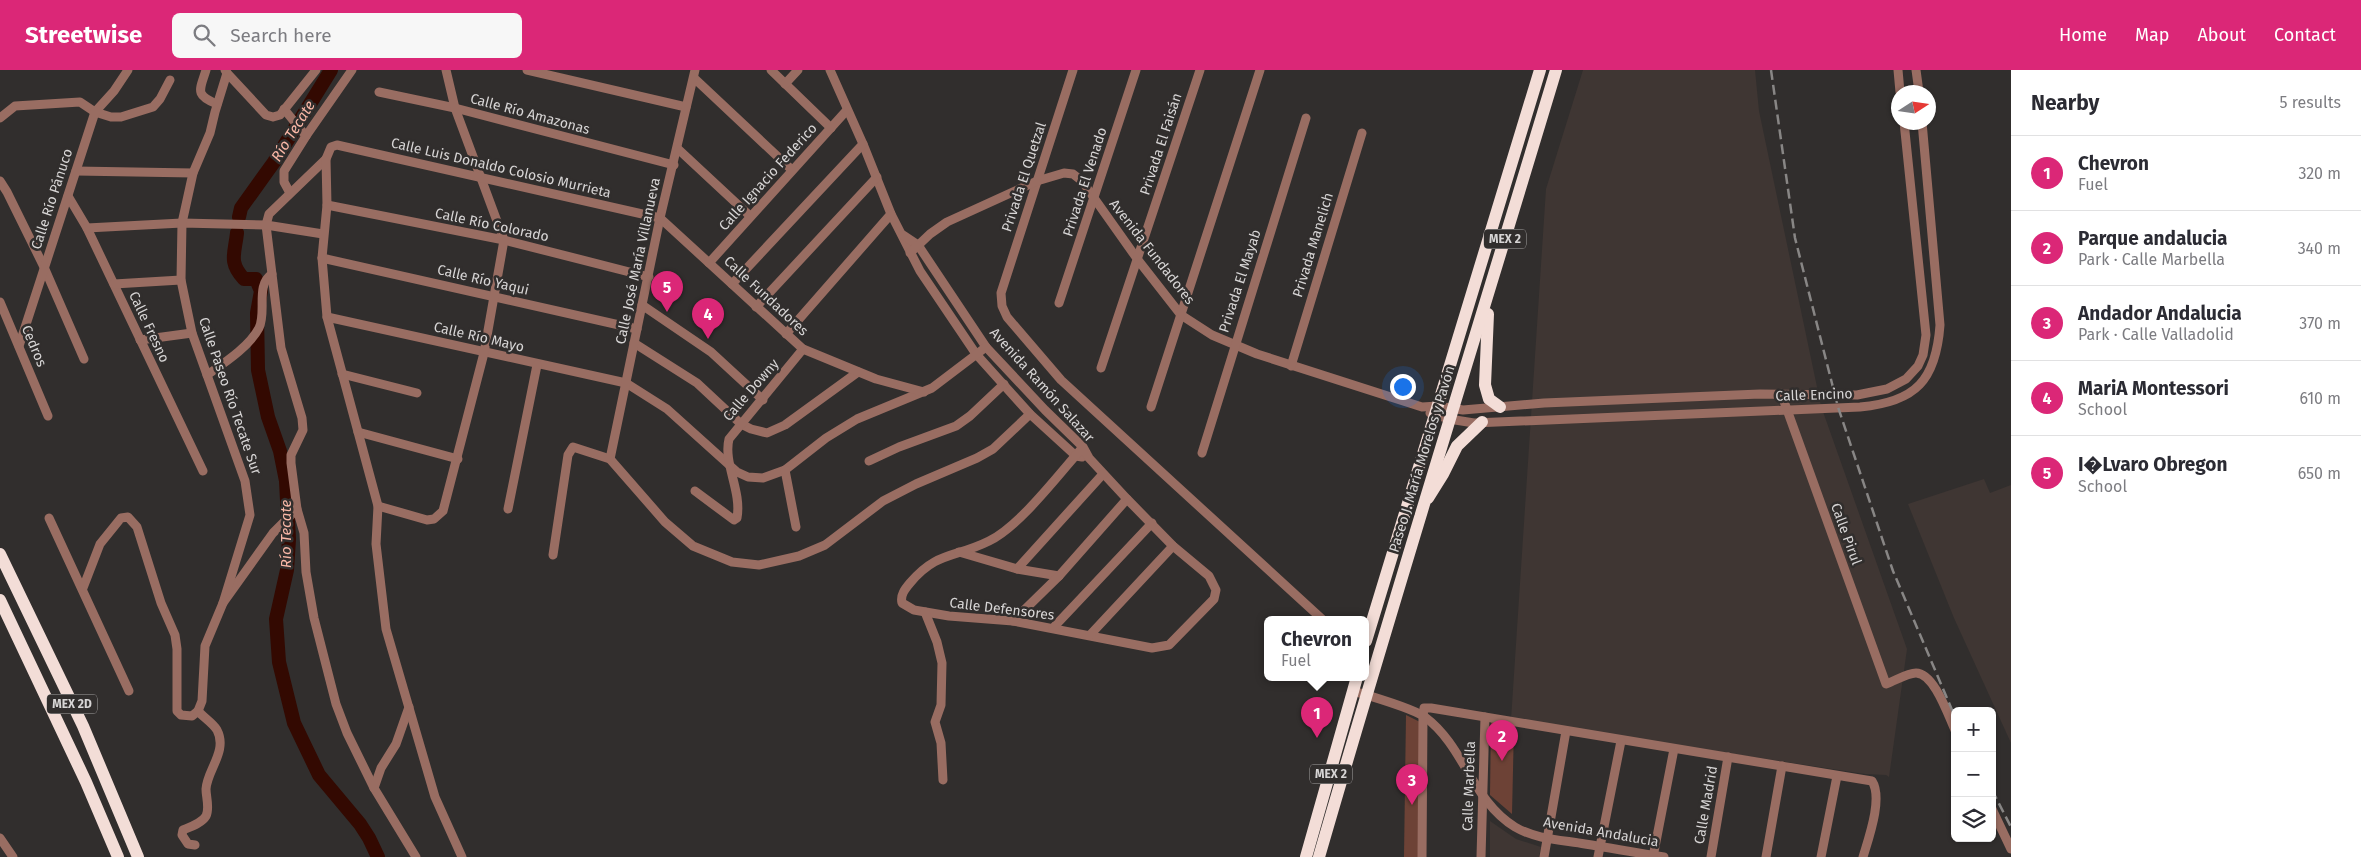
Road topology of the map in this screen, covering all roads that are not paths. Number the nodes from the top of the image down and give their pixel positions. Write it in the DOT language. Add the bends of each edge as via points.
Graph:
graph roads {
  1 [pos="128,70"];
  2 [pos="206,70"];
  3 [pos="316,70"];
  4 [pos="352,70"];
  5 [pos="446,70"];
  6 [pos="527,70"];
  7 [pos="771,70"];
  8 [pos="798,70"];
  9 [pos="830,70"];
  10 [pos="1073,70"];
  11 [pos="1136,70"];
  12 [pos="1200,70"];
  13 [pos="1260,70"];
  14 [pos="1540,70"];
  15 [pos="1556,70"];
  16 [pos="1898,70"];
  17 [pos="1916,70"];
  18 [pos="226,71"];
  19 [pos="694,74"];
  20 [pos="170,80"];
  21 [pos="785,84"];
  22 [pos="1899,85"];
  23 [pos="1918,85"];
  24 [pos="379,92"];
  25 [pos="217,104"];
  26 [pos="686,107"];
  27 [pos="455,108"];
  28 [pos="284,109"];
  29 [pos="847,110"];
  30 [pos="95,112"];
  31 [pos="0,118"];
  32 [pos="1306,118"];
  33 [pos="831,128"];
  34 [pos="1905,130"];
  35 [pos="1923,130"];
  36 [pos="1362,132"];
  37 [pos="306,136"];
  38 [pos="863,144"];
  39 [pos="678,149"];
  40 [pos="326,159"];
  41 [pos="674,165"];
  42 [pos="792,170"];
  43 [pos="76,171"];
  44 [pos="193,173"];
  45 [pos="480,176"];
  46 [pos="877,177"];
  47 [pos="1037,181"];
  48 [pos="0,182"];
  49 [pos="290,192"];
  50 [pos="68,196"];
  51 [pos="1094,199"];
  52 [pos="327,205"];
  53 [pos="891,214"];
  54 [pos="750,216"];
  55 [pos="660,218"];
  56 [pos="182,223"];
  57 [pos="266,225"];
  58 [pos="87,228"];
  59 [pos="323,234"];
  60 [pos="903,235"];
  61 [pos="504,240"];
  62 [pos="918,245"];
  63 [pos="910,253"];
  64 [pos="322,258"];
  65 [pos="1138,260"];
  66 [pos="709,262"];
  67 [pos="44,267"];
  68 [pos="272,274"];
  69 [pos="649,277"];
  70 [pos="181,280"];
  71 [pos="114,284"];
  72 [pos="732,284"];
  73 [pos="1489,293"];
  74 [pos="493,297"];
  75 [pos="0,302"];
  76 [pos="1059,303"];
  77 [pos="642,306"];
  78 [pos="756,307"];
  79 [pos="1182,315"];
  80 [pos="327,317"];
  81 [pos="637,329"];
  82 [pos="192,333"];
  83 [pos="786,334"];
  84 [pos="140,340"];
  85 [pos="634,343"];
  86 [pos="19,346"];
  87 [pos="986,346"];
  88 [pos="1234,346"];
  89 [pos="803,349"];
  90 [pos="484,353"];
  91 [pos="976,354"];
  92 [pos="84,358"];
  93 [pos="537,365"];
  94 [pos="1292,366"];
  95 [pos="1101,368"];
  96 [pos="858,372"];
  97 [pos="342,374"];
  98 [pos="207,375"];
  99 [pos="626,383"];
  100 [pos="1004,384"];
  101 [pos="924,392"];
  102 [pos="417,393"];
  103 [pos="1781,393"];
  104 [pos="763,400"];
  105 [pos="1151,407"];
  106 [pos="1500,407"];
  107 [pos="1786,409"];
  108 [pos="1437,411"];
  109 [pos="1030,414"];
  110 [pos="1451,414"];
  111 [pos="48,416"];
  112 [pos="1482,422"];
  113 [pos="741,424"];
  114 [pos="358,432"];
  115 [pos="1083,447"];
  116 [pos="1202,453"];
  117 [pos="1076,456"];
  118 [pos="1089,458"];
  119 [pos="458,459"];
  120 [pos="610,459"];
  121 [pos="868,461"];
  122 [pos="731,467"];
  123 [pos="785,470"];
  124 [pos="203,471"];
  125 [pos="1103,474"];
  126 [pos="695,491"];
  127 [pos="1127,499"];
  128 [pos="378,506"];
  129 [pos="1421,508"];
  130 [pos="297,509"];
  131 [pos="508,509"];
  132 [pos="49,518"];
  133 [pos="1152,523"];
  134 [pos="796,527"];
  135 [pos="1174,546"];
  136 [pos="959,552"];
  137 [pos="0,554"];
  138 [pos="553,555"];
  139 [pos="1017,569"];
  140 [pos="1059,576"];
  141 [pos="82,588"];
  142 [pos="0,600"];
  143 [pos="223,602"];
  144 [pos="925,612"];
  145 [pos="1319,616"];
  146 [pos="1013,621"];
  147 [pos="1053,628"];
  148 [pos="1369,631"];
  149 [pos="1090,636"];
  150 [pos="1159,648"];
  151 [pos="1369,666"];
  152 [pos="1358,681"];
  153 [pos="1364,681"];
  154 [pos="130,691"];
  155 [pos="1360,693"];
  156 [pos="409,707"];
  157 [pos="198,711"];
  158 [pos="1423,716"];
  159 [pos="1485,717"];
  160 [pos="1951,722"];
  161 [pos="1566,731"];
  162 [pos="1621,741"];
  163 [pos="1674,749"];
  164 [pos="1728,757"];
  165 [pos="1782,766"];
  166 [pos="1838,776"];
  167 [pos="943,780"];
  168 [pos="374,788"];
  169 [pos="1482,797"];
  170 [pos="1996,817"];
  171 [pos="0,838"];
  172 [pos="1547,838"];
  173 [pos="195,845"];
  174 [pos="1600,846"];
  175 [pos="2011,849"];
  176 [pos="1653,856"];
  177 [pos="13,857"];
  178 [pos="118,857"];
  179 [pos="138,857"];
  180 [pos="416,857"];
  181 [pos="462,857"];
  182 [pos="1306,857"];
  183 [pos="1319,857"];
  184 [pos="1422,857"];
  185 [pos="1481,857"];
  186 [pos="1544,857"];
  187 [pos="1598,857"];
  188 [pos="1664,857"];
  189 [pos="1710,857"];
  190 [pos="1766,857"];
  191 [pos="1821,857"];
  192 [pos="1864,857"];
  1 -- 30 [label="street, Calle Río Pánuco"];
  2 -- 25 [label="street" via="201,95"];
  3 -- 28 [label="street"];
  4 -- 37 [label="street"];
  5 -- 27 [label="street"];
  6 -- 26 [label="street"];
  7 -- 21 [label="street"];
  8 -- 21 [label="street"];
  9 -- 29 [label="street, Avenida Ramón Salazar"];
  10 -- 47 [label="street, Privada El Quetzal"];
  11 -- 51 [label="street, Privada El Venado"];
  12 -- 65 [label="street, Privada El Faisán"];
  13 -- 79 [label="street"];
  14 -- 108 [label="highway, Paseo J. María Morelos y Pavón / MEX 2"];
  15 -- 73 [label="highway, Paseo J. María Morelos y Pavón / MEX 2"];
  16 -- 22 [label="street"];
  17 -- 23 [label="street"];
  18 -- 25 [label="street, Calle Paseo Río Tecate Sur"];
  18 -- 28 [label="street" via="266,115 280,115"];
  19 -- 26 [label="street, Calle José María Villanueva"];
  19 -- 42 [label="street"];
  20 -- 30 [label="street" via="160,99 143,112 116,118"];
  21 -- 33 [label="street"];
  24 -- 27 [label="street, Calle Río Amazonas"];
  25 -- 44 [label="street, Calle Paseo Río Tecate Sur" via="210,133"];
  26 -- 39 [label="street, Calle José María Villanueva"];
  27 -- 41 [label="street, Calle Río Amazonas"];
  27 -- 45 [label="street"];
  28 -- 37 [label="street"];
  29 -- 33 [label="street, Calle Ignacio Federico"];
  29 -- 38 [label="street, Avenida Ramón Salazar"];
  30 -- 31 [label="street" via="80,102 29,105 15,106"];
  30 -- 43 [label="street, Calle Río Pánuco"];
  32 -- 88 [label="street, Privada El Mayab"];
  33 -- 42 [label="street, Calle Ignacio Federico"];
  34 -- 103 [label="street, Calle Encino" via="1926,322 1921,361 1901,382 1870,394"];
  35 -- 107 [label="street, Calle Encino" via="1940,325 1938,351 1932,370 1910,392 1886,403"];
  36 -- 94 [label="street, Privada Manelich"];
  37 -- 49 [label="street" via="284,171 284,182"];
  38 -- 46 [label="street, Avenida Ramón Salazar"];
  38 -- 72 [label="street"];
  39 -- 41 [label="street, Calle José María Villanueva"];
  39 -- 54 [label="street"];
  40 -- 45 [label="street, Calle Luis Donaldo Colosio Murrieta" via="331,147 337,145"];
  40 -- 49 [label="street"];
  40 -- 52 [label="street"];
  41 -- 55 [label="street, Calle José María Villanueva"];
  42 -- 54 [label="street, Calle Ignacio Federico"];
  43 -- 44 [label="street"];
  43 -- 50 [label="street, Calle Río Pánuco"];
  44 -- 56 [label="street, Calle Paseo Río Tecate Sur"];
  45 -- 55 [label="street, Calle Luis Donaldo Colosio Murrieta"];
  45 -- 61 [label="street"];
  46 -- 53 [label="street, Avenida Ramón Salazar"];
  46 -- 78 [label="street"];
  47 -- 51 [label="street, Avenida Fundadores" via="1058,173 1073,174"];
  47 -- 62 [label="street, Avenida Fundadores" via="947,222"];
  47 -- 145 [label="street, Privada El Quetzal" via="1001,293 1007,317 1061,380"];
  48 -- 67 [label="street"];
  49 -- 57 [label="street" via="269,214"];
  50 -- 58 [label="street, Calle Fresno"];
  50 -- 67 [label="street, Calle Río Pánuco"];
  51 -- 65 [label="street, Avenida Fundadores"];
  51 -- 76 [label="street, Privada El Venado"];
  52 -- 59 [label="street"];
  52 -- 61 [label="street, Calle Río Colorado"];
  53 -- 60 [label="street, Avenida Ramón Salazar"];
  53 -- 83 [label="street"];
  54 -- 66 [label="street, Calle Ignacio Federico"];
  55 -- 66 [label="street, Calle Fundadores"];
  55 -- 69 [label="street, Calle José María Villanueva"];
  56 -- 57 [label="street"];
  56 -- 58 [label="street"];
  56 -- 70 [label="street, Calle Paseo Río Tecate Sur"];
  57 -- 59 [label="street"];
  57 -- 68 [label="street"];
  58 -- 71 [label="street, Calle Fresno"];
  59 -- 64 [label="street"];
  60 -- 62 [label="street, Avenida Ramón Salazar"];
  60 -- 63 [label="street, Avenida Ramón Salazar"];
  61 -- 69 [label="street, Calle Río Colorado"];
  61 -- 74 [label="street"];
  62 -- 63 [label="street, Avenida Fundadores"];
  62 -- 87 [label="street, Avenida Ramón Salazar"];
  63 -- 91 [label="street, Avenida Ramón Salazar"];
  64 -- 74 [label="street, Calle Río Yaqui"];
  64 -- 80 [label="street"];
  65 -- 79 [label="street, Avenida Fundadores"];
  65 -- 95 [label="street, Privada El Faisán"];
  66 -- 72 [label="street, Calle Fundadores"];
  67 -- 86 [label="street, Calle Río Pánuco"];
  67 -- 92 [label="street"];
  68 -- 98 [label="street" via="264,282 258,330 232,357"];
  68 -- 130 [label="street" via="281,348 302,418 300,438 290,455"];
  69 -- 77 [label="street, Calle José María Villanueva"];
  70 -- 71 [label="street"];
  70 -- 82 [label="street, Calle Paseo Río Tecate Sur"];
  71 -- 84 [label="street, Calle Fresno"];
  72 -- 78 [label="street, Calle Fundadores"];
  73 -- 106 [label="highway" via="1485,385 1489,399"];
  73 -- 110 [label="highway, Paseo J. María Morelos y Pavón / MEX 2"];
  74 -- 81 [label="street, Calle Río Yaqui"];
  74 -- 90 [label="street"];
  75 -- 86 [label="street, Cedros"];
  77 -- 81 [label="street, Calle José María Villanueva"];
  77 -- 104 [label="street" via="711,352"];
  78 -- 83 [label="street, Calle Fundadores"];
  79 -- 88 [label="street, Avenida Fundadores"];
  79 -- 105 [label="street"];
  80 -- 90 [label="street, Calle Río Mayo"];
  80 -- 97 [label="street"];
  81 -- 85 [label="street, Calle José María Villanueva"];
  82 -- 84 [label="street"];
  82 -- 98 [label="street, Calle Paseo Río Tecate Sur"];
  83 -- 89 [label="street, Calle Fundadores"];
  84 -- 124 [label="street, Calle Fresno"];
  85 -- 99 [label="street, Calle José María Villanueva"];
  85 -- 113 [label="street" via="697,383"];
  86 -- 111 [label="street, Cedros"];
  87 -- 91 [label="street"];
  87 -- 115 [label="street, Avenida Ramón Salazar"];
  88 -- 94 [label="street, Avenida Fundadores"];
  88 -- 116 [label="street, Privada El Mayab"];
  89 -- 96 [label="street, Calle Fundadores"];
  89 -- 104 [label="street, Calle Downy"];
  90 -- 93 [label="street, Calle Río Mayo"];
  90 -- 119 [label="street"];
  91 -- 100 [label="street, Avenida Ramón Salazar"];
  91 -- 101 [label="street"];
  93 -- 99 [label="street, Calle Río Mayo"];
  93 -- 131 [label="street"];
  94 -- 108 [label="street, Avenida Fundadores"];
  96 -- 101 [label="street, Calle Fundadores"];
  96 -- 113 [label="street" via="775,430 757,432"];
  97 -- 102 [label="street"];
  97 -- 114 [label="street"];
  98 -- 143 [label="street, Calle Paseo Río Tecate Sur" via="247,493 250,515"];
  99 -- 120 [label="street, Calle José María Villanueva"];
  99 -- 122 [label="street" via="667,409"];
  100 -- 109 [label="street, Avenida Ramón Salazar"];
  100 -- 121 [label="street" via="956,426"];
  101 -- 123 [label="street" via="857,419"];
  103 -- 106 [label="street, Calle Encino"];
  103 -- 107 [label="street, Calle Pirul"];
  104 -- 113 [label="street, Calle Downy"];
  106 -- 110 [label="street, Calle Encino"];
  107 -- 112 [label="street, Calle Encino"];
  107 -- 160 [label="street, Calle Pirul" via="1886,684 1914,673 1922,674 1931,681"];
  108 -- 110 [label="street, Calle Encino"];
  108 -- 148 [label="highway, Paseo J. María Morelos y Pavón / MEX 2"];
  109 -- 117 [label="street, Avenida Ramón Salazar"];
  109 -- 120 [label="street" via="993,449 883,501 825,545 799,556 759,565 732,562 693,546 665,522"];
  110 -- 112 [label="street, Calle Encino"];
  110 -- 129 [label="highway, Paseo J. María Morelos y Pavón / MEX 2"];
  112 -- 129 [label="highway" via="1463,437 1434,492"];
  113 -- 122 [label="street, Calle Downy" via="732,433 728,446"];
  114 -- 119 [label="street"];
  114 -- 128 [label="street"];
  115 -- 117 [label="street"];
  115 -- 118 [label="street, Avenida Ramón Salazar"];
  117 -- 118 [label="street, Avenida Ramón Salazar"];
  117 -- 136 [label="street" via="1002,534"];
  118 -- 125 [label="street, Avenida Ramón Salazar"];
  119 -- 128 [label="street" via="447,503 440,515 427,520"];
  120 -- 138 [label="street" via="576,447 570,450"];
  122 -- 123 [label="street" via="742,475 756,478"];
  122 -- 126 [label="street, Calle Downy" via="738,510 738,517 734,520"];
  123 -- 134 [label="street"];
  125 -- 127 [label="street, Avenida Ramón Salazar"];
  125 -- 139 [label="street"];
  127 -- 133 [label="street, Avenida Ramón Salazar"];
  127 -- 140 [label="street"];
  128 -- 156 [label="street" via="376,544 386,628"];
  129 -- 151 [label="highway, Paseo J. María Morelos y Pavón / MEX 2"];
  130 -- 143 [label="street" via="273,534"];
  130 -- 168 [label="street" via="304,533 306,572 314,618 329,680 347,733"];
  132 -- 141 [label="street"];
  133 -- 135 [label="street, Avenida Ramón Salazar"];
  133 -- 147 [label="street"];
  135 -- 149 [label="street"];
  135 -- 150 [label="street, Avenida Ramón Salazar" via="1209,576 1216,590 1214,599 1173,642"];
  136 -- 139 [label="street"];
  136 -- 144 [label="street, Calle Defensores" via="934,560 904,590 902,603 910,609"];
  137 -- 179 [label="highway, MEX 2D" via="83,726"];
  139 -- 140 [label="street"];
  140 -- 146 [label="street"];
  141 -- 154 [label="street"];
  141 -- 157 [label="street" via="100,544 111,527 121,518 128,517 140,536 161,603 175,635 177,711 186,716"];
  142 -- 178 [label="highway, MEX 2D" via="76,759"];
  143 -- 157 [label="street" via="205,646 202,701"];
  144 -- 146 [label="street, Calle Defensores" via="968,619"];
  144 -- 167 [label="street" via="942,662 941,705 935,722 941,742"];
  146 -- 147 [label="street, Calle Defensores"];
  147 -- 149 [label="street, Calle Defensores"];
  149 -- 150 [label="street, Calle Defensores"];
  152 -- 155 [label="highway, Paseo J. María Morelos y Pavón / MEX 2"];
  153 -- 155 [label="highway, Paseo J. María Morelos y Pavón / MEX 2"];
  155 -- 158 [label="street, Avenida Andalucia"];
  155 -- 182 [label="highway, Paseo J. María Morelos y Pavón / MEX 2"];
  155 -- 183 [label="highway, Paseo J. María Morelos y Pavón / MEX 2"];
  156 -- 168 [label="street" via="396,744 381,768"];
  156 -- 181 [label="street" via="435,797"];
  157 -- 173 [label="street" via="216,730 219,739 218,760 209,774 206,790 208,812 204,819 183,830 182,835 188,844"];
  158 -- 159 [label="street" via="1424,708 1431,708"];
  158 -- 169 [label="street, Avenida Andalucia" via="1456,749"];
  158 -- 184 [label="street"];
  159 -- 161 [label="street"];
  159 -- 169 [label="street, Calle Marbella"];
  161 -- 162 [label="street"];
  161 -- 172 [label="street"];
  162 -- 163 [label="street"];
  162 -- 174 [label="street"];
  163 -- 164 [label="street"];
  163 -- 176 [label="street"];
  164 -- 165 [label="street"];
  164 -- 189 [label="street, Calle Madrid"];
  165 -- 166 [label="street"];
  165 -- 190 [label="street"];
  166 -- 191 [label="street"];
  166 -- 192 [label="street" via="1872,781 1876,786 1875,810"];
  168 -- 180 [label="street"];
  169 -- 172 [label="street, Avenida Andalucia" via="1494,811 1517,828"];
  169 -- 185 [label="street, Calle Marbella"];
  170 -- 175 [label="street"];
  171 -- 177 [label="street"];
  172 -- 174 [label="street, Avenida Andalucia"];
  172 -- 186 [label="street"];
  174 -- 176 [label="street, Avenida Andalucia"];
  174 -- 187 [label="street"];
  176 -- 188 [label="street, Avenida Andalucia"];
}
